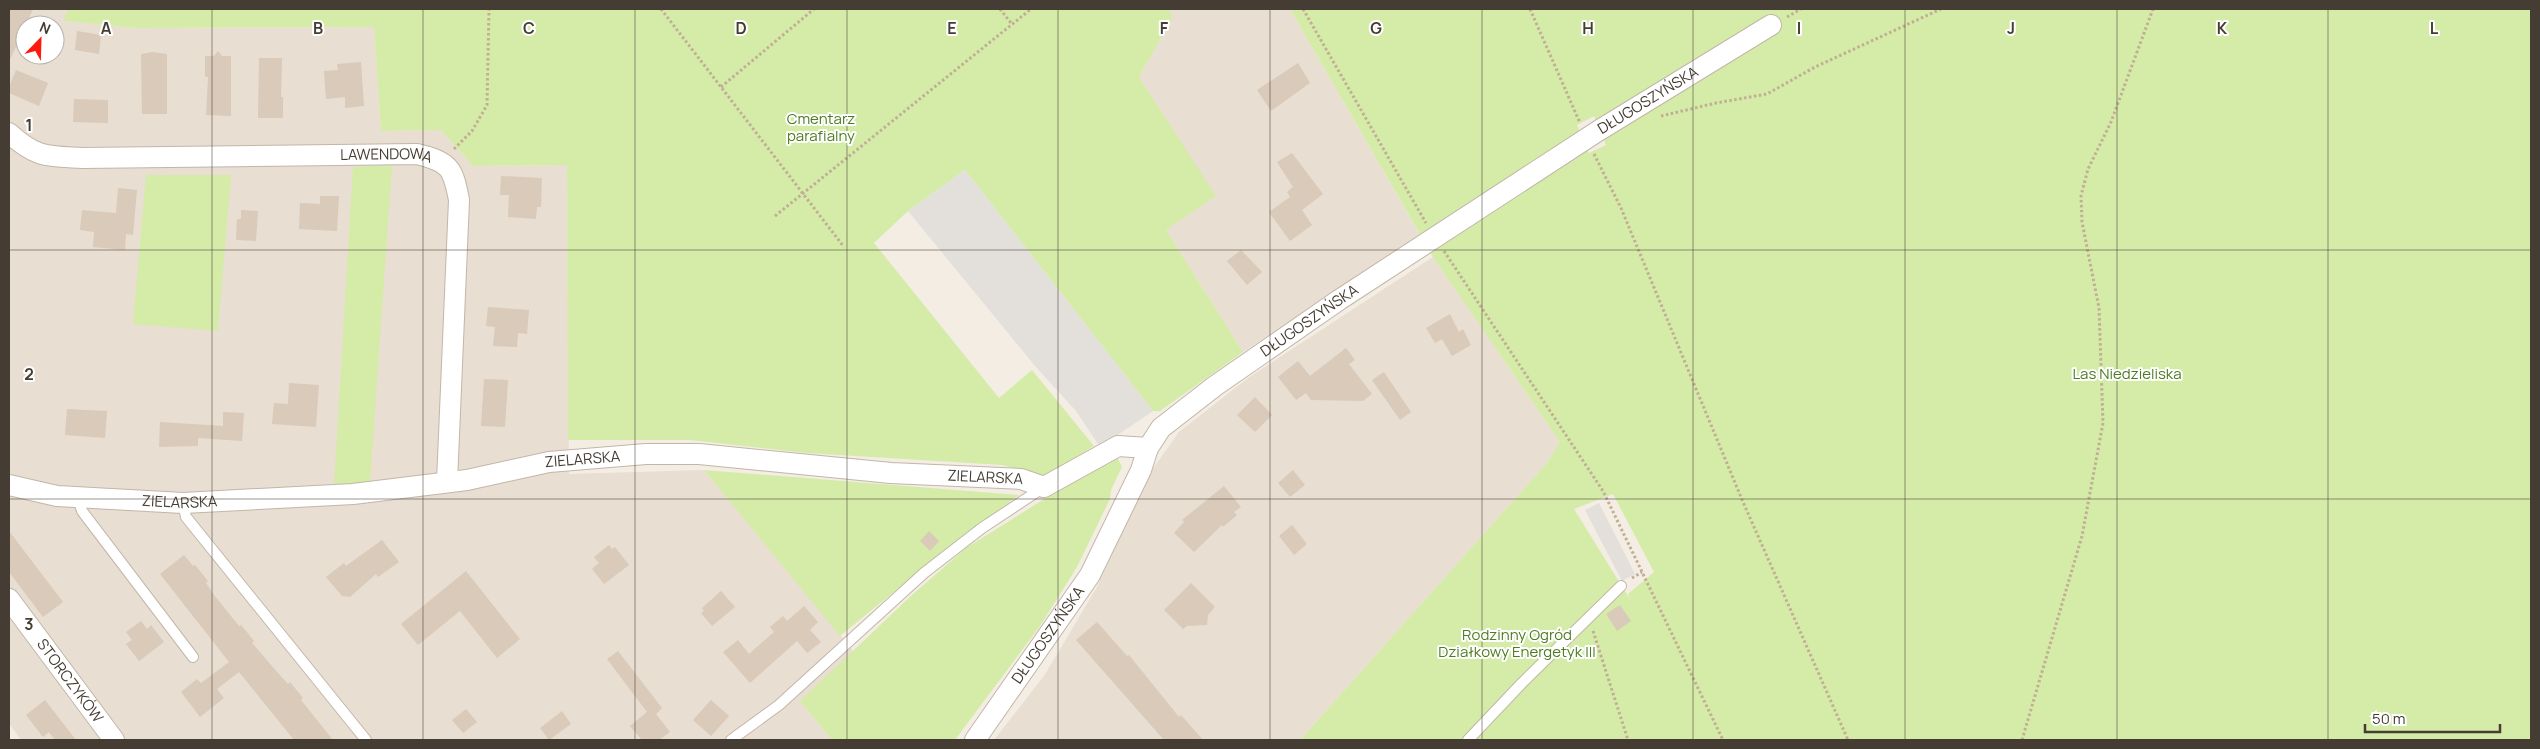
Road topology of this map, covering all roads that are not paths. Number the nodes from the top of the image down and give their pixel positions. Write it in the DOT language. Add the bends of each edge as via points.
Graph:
graph roads {
  1 [pos="1771,25"];
  2 [pos="9,133"];
  3 [pos="1148,448"];
  4 [pos="447,482"];
  5 [pos="9,485"];
  6 [pos="1044,486"];
  7 [pos="78,497"];
  8 [pos="183,503"];
  9 [pos="1621,586"];
  10 [pos="9,599"];
  11 [pos="193,657"];
  12 [pos="114,740"];
  13 [pos="366,740"];
  14 [pos="731,740"];
  15 [pos="975,740"];
  16 [pos="1468,740"];
  1 -- 3 [label="street, DŁUGOSZYŃSKA" via="1586,138 1339,300 1215,386 1161,428"];
  2 -- 4 [label="street, LAWENDOWA" via="40,155 82,158 418,154 440,160 454,175 459,200"];
  3 -- 6 [label="street, ZIELARSKA" via="1118,446"];
  3 -- 15 [label="street, DŁUGOSZYŃSKA" via="1141,470 1090,575"];
  4 -- 6 [label="street, ZIELARSKA" via="549,462 646,454 698,454 891,473 1021,479"];
  4 -- 8 [label="street, ZIELARSKA" via="353,494"];
  5 -- 7 [label="street, ZIELARSKA" via="57,496"];
  6 -- 14 [label="lane" via="924,573 779,705"];
  7 -- 8 [label="street, ZIELARSKA"];
  7 -- 11 [label="lane" via="82,511"];
  8 -- 13 [label="lane" via="186,517"];
  9 -- 16 [label="lane"];
  10 -- 12 [label="street, STORCZYKÓW"];
}
